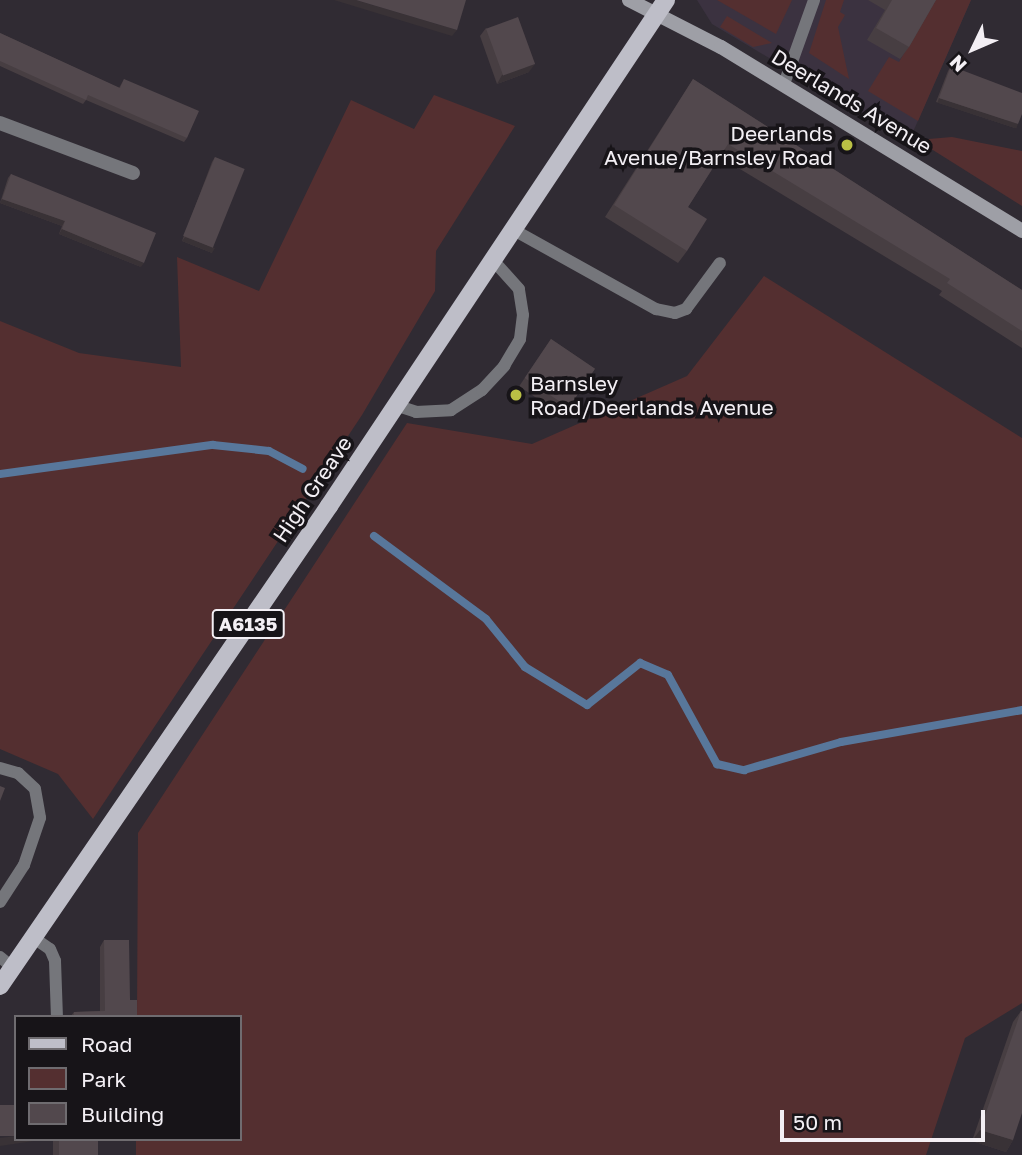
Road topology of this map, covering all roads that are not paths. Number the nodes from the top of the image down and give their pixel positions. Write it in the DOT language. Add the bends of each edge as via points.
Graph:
graph roads {
  1 [pos="629,0"];
  2 [pos="814,0"];
  3 [pos="662,7"];
  4 [pos="784,84"];
  5 [pos="0,122"];
  6 [pos="133,173"];
  7 [pos="513,229"];
  8 [pos="1022,231"];
  9 [pos="492,259"];
  10 [pos="720,263"];
  11 [pos="395,405"];
  12 [pos="0,768"];
  13 [pos="0,902"];
  14 [pos="34,938"];
  15 [pos="6,963"];
  16 [pos="0,986"];
  17 [pos="57,1015"];
  1 -- 3 [label="street, Deerlands Avenue"];
  2 -- 4 [label="lane"];
  3 -- 4 [label="street, Deerlands Avenue"];
  3 -- 7 [label="main road, High Greave / A6135"];
  4 -- 8 [label="street, Deerlands Avenue"];
  5 -- 6 [label="street"];
  7 -- 9 [label="main road, High Greave / A6135"];
  7 -- 10 [label="lane" via="656,309 675,313 686,309"];
  9 -- 11 [label="main road, High Greave / A6135"];
  9 -- 11 [label="lane" via="519,289 523,315 520,340 505,366 482,390 451,410 416,412"];
  11 -- 14 [label="main road, High Greave / A6135"];
  12 -- 13 [label="lane" via="18,774 35,789 40,818 24,865"];
  14 -- 15 [label="main road, High Greave / A6135"];
  14 -- 17 [label="lane" via="50,948 55,961"];
  15 -- 16 [label="main road, High Greave / A6135"];
}
